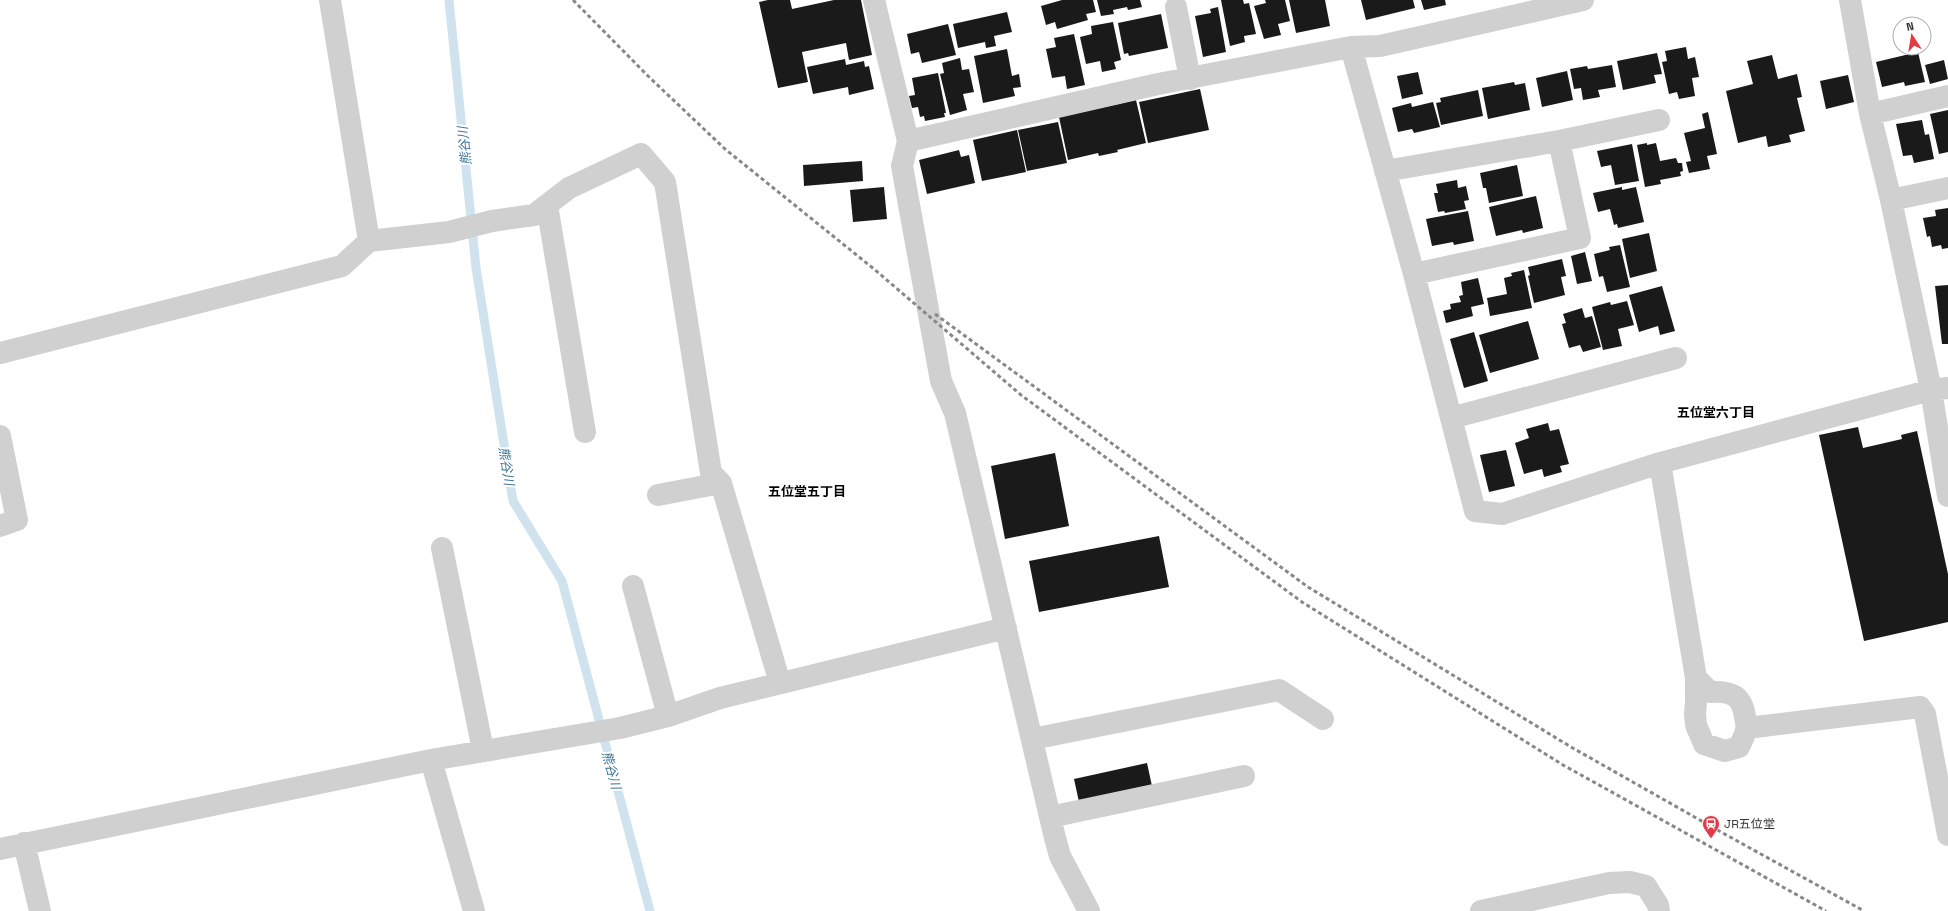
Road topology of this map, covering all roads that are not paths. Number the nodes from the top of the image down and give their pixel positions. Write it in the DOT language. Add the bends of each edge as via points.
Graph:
graph roads {
  1 [pos="330,0"];
  2 [pos="874,0"];
  3 [pos="1583,0"];
  4 [pos="1850,0"];
  5 [pos="1176,7"];
  6 [pos="1351,47"];
  7 [pos="1190,79"];
  8 [pos="1948,96"];
  9 [pos="1870,114"];
  10 [pos="1659,120"];
  11 [pos="908,141"];
  12 [pos="1559,141"];
  13 [pos="1385,171"];
  14 [pos="1948,188"];
  15 [pos="1891,200"];
  16 [pos="547,205"];
  17 [pos="369,241"];
  18 [pos="1414,274"];
  19 [pos="0,353"];
  20 [pos="1676,358"];
  21 [pos="1940,389"];
  22 [pos="1451,418"];
  23 [pos="585,432"];
  24 [pos="0,436"];
  25 [pos="1660,463"];
  26 [pos="721,483"];
  27 [pos="658,495"];
  28 [pos="1948,496"];
  29 [pos="0,526"];
  30 [pos="442,548"];
  31 [pos="634,586"];
  32 [pos="1006,628"];
  33 [pos="1696,678"];
  34 [pos="780,683"];
  35 [pos="668,716"];
  36 [pos="1323,719"];
  37 [pos="1747,728"];
  38 [pos="1032,739"];
  39 [pos="483,750"];
  40 [pos="431,760"];
  41 [pos="1244,776"];
  42 [pos="1050,816"];
  43 [pos="1948,835"];
  44 [pos="24,843"];
  45 [pos="1,845"];
  46 [pos="40,911"];
  47 [pos="474,911"];
  48 [pos="1089,911"];
  49 [pos="1481,911"];
  50 [pos="1659,911"];
  1 -- 17 [label="street"];
  2 -- 11 [label="street"];
  3 -- 6 [label="street" via="1380,46"];
  4 -- 9 [label="street"];
  5 -- 7 [label="street"];
  6 -- 7 [label="street"];
  6 -- 13 [label="street"];
  7 -- 11 [label="street"];
  8 -- 9 [label="street"];
  9 -- 15 [label="street"];
  10 -- 12 [label="street"];
  11 -- 32 [label="street" via="902,166 940,381 956,413"];
  12 -- 13 [label="street"];
  12 -- 18 [label="street" via="1580,238"];
  13 -- 18 [label="street"];
  14 -- 15 [label="street"];
  15 -- 21 [label="street"];
  16 -- 17 [label="street" via="534,215 492,221 449,232"];
  16 -- 23 [label="street"];
  16 -- 26 [label="street" via="569,188 641,154 664,182 711,473"];
  17 -- 19 [label="street" via="342,266"];
  18 -- 22 [label="street"];
  20 -- 22 [label="street"];
  21 -- 25 [label="street"];
  21 -- 28 [label="street"];
  22 -- 25 [label="street" via="1475,511 1502,514"];
  24 -- 29 [label="street" via="17,520"];
  25 -- 33 [label="street"];
  26 -- 27 [label="street"];
  26 -- 34 [label="street"];
  30 -- 39 [label="street"];
  31 -- 35 [label="street"];
  32 -- 34 [label="street"];
  32 -- 38 [label="street"];
  33 -- 37 [label="street" via="1710,692 1723,691 1740,701"];
  33 -- 37 [label="street" via="1696,725 1704,744 1725,751 1739,747"];
  34 -- 35 [label="street" via="720,698"];
  35 -- 39 [label="street" via="578,736"];
  36 -- 38 [label="street" via="1279,690"];
  37 -- 43 [label="street" via="1920,707 1925,714"];
  38 -- 42 [label="street"];
  39 -- 40 [label="street"];
  40 -- 44 [label="street"];
  40 -- 47 [label="street"];
  41 -- 42 [label="street"];
  42 -- 48 [label="street" via="1060,856"];
  44 -- 45 [label="street"];
  44 -- 46 [label="street"];
  49 -- 50 [label="street" via="1609,883 1630,882 1646,886"];
}
